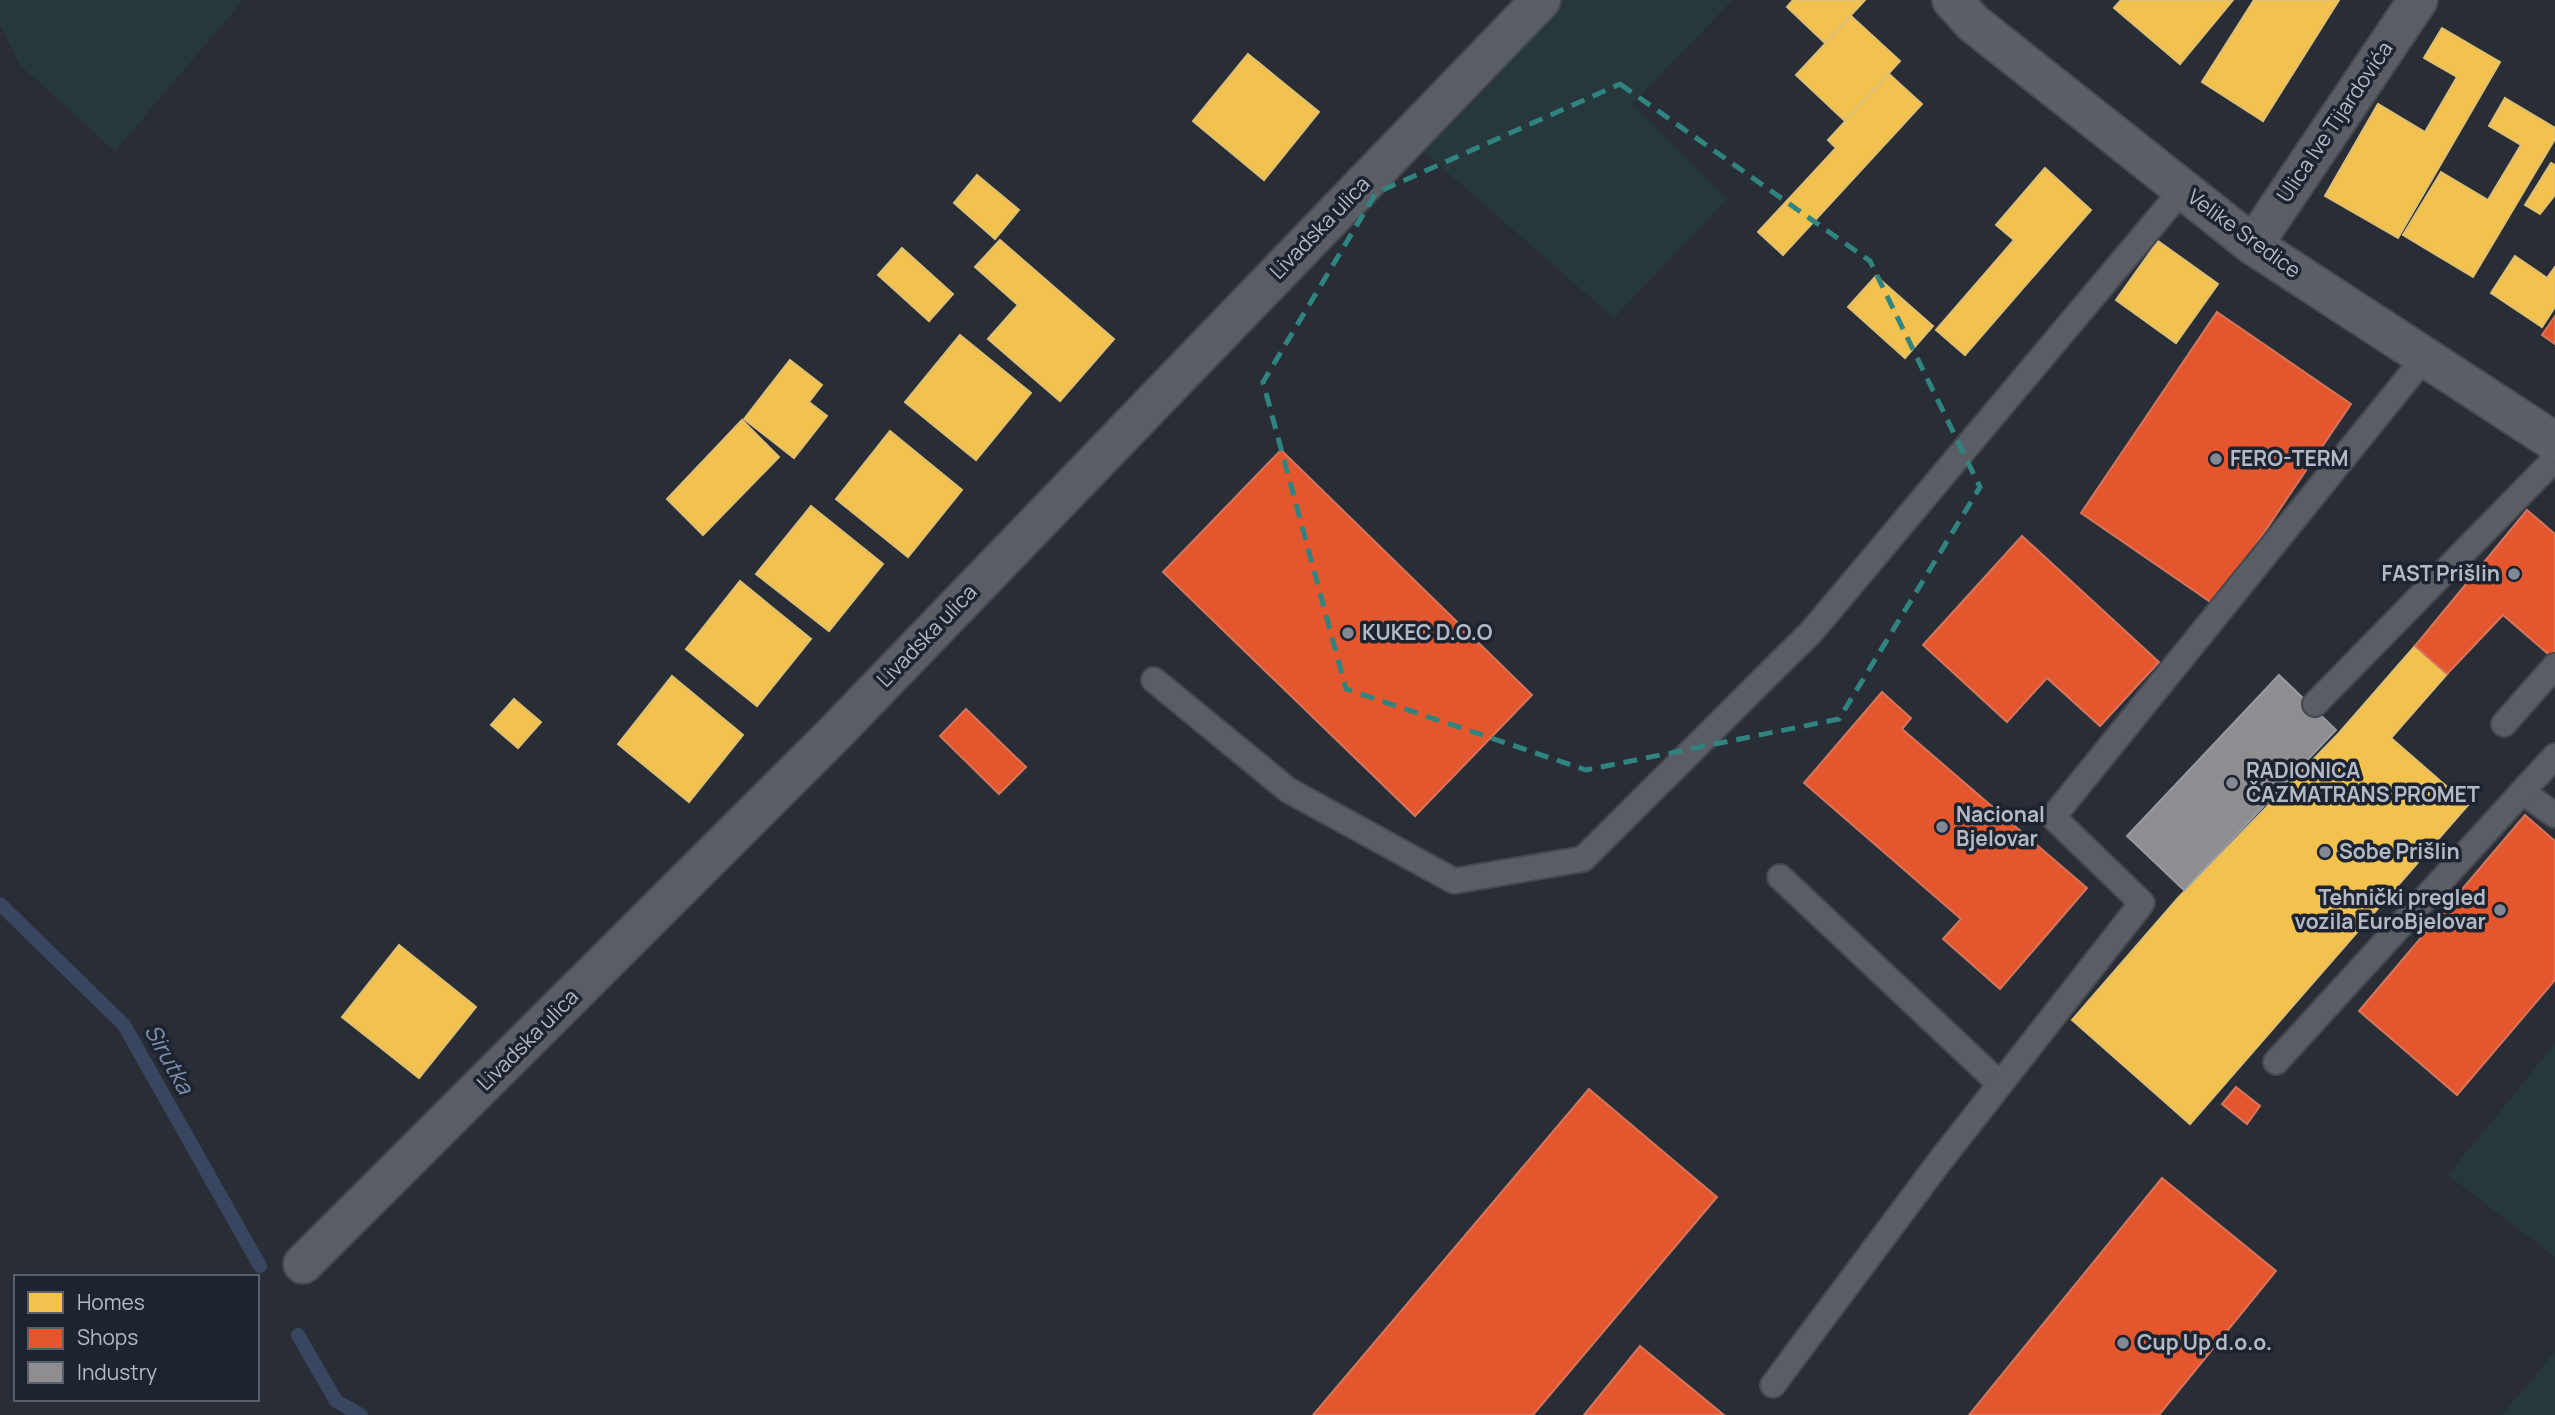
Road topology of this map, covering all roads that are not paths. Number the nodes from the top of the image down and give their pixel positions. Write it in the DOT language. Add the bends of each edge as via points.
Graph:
graph roads {
  1 [pos="1541,0"];
  2 [pos="1952,0"];
  3 [pos="2418,0"];
  4 [pos="2183,189"];
  5 [pos="2253,245"];
  6 [pos="2426,357"];
  7 [pos="2555,442"];
  8 [pos="2555,459"];
  9 [pos="2555,666"];
  10 [pos="1154,680"];
  11 [pos="2315,704"];
  12 [pos="2504,724"];
  13 [pos="2555,756"];
  14 [pos="2522,792"];
  15 [pos="2555,815"];
  16 [pos="1780,877"];
  17 [pos="2276,1062"];
  18 [pos="2000,1084"];
  19 [pos="303,1264"];
  20 [pos="1773,1385"];
  1 -- 19 [label="street, Livadska ulica" via="825,742"];
  2 -- 4 [label="main road, Velike Sredice" via="1973,23"];
  3 -- 5 [label="street, Ulica Ive Tijardovića"];
  4 -- 5 [label="main road, Velike Sredice"];
  4 -- 10 [label="lane" via="1813,630 1583,859 1454,881 1288,790"];
  5 -- 6 [label="main road, Velike Sredice"];
  6 -- 7 [label="main road, Velike Sredice"];
  6 -- 18 [label="lane" via="2053,817 2141,903"];
  8 -- 11 [label="lane"];
  9 -- 12 [label="lane"];
  13 -- 14 [label="lane"];
  14 -- 15 [label="lane"];
  14 -- 17 [label="lane"];
  16 -- 18 [label="lane"];
  18 -- 20 [label="lane"];
}
